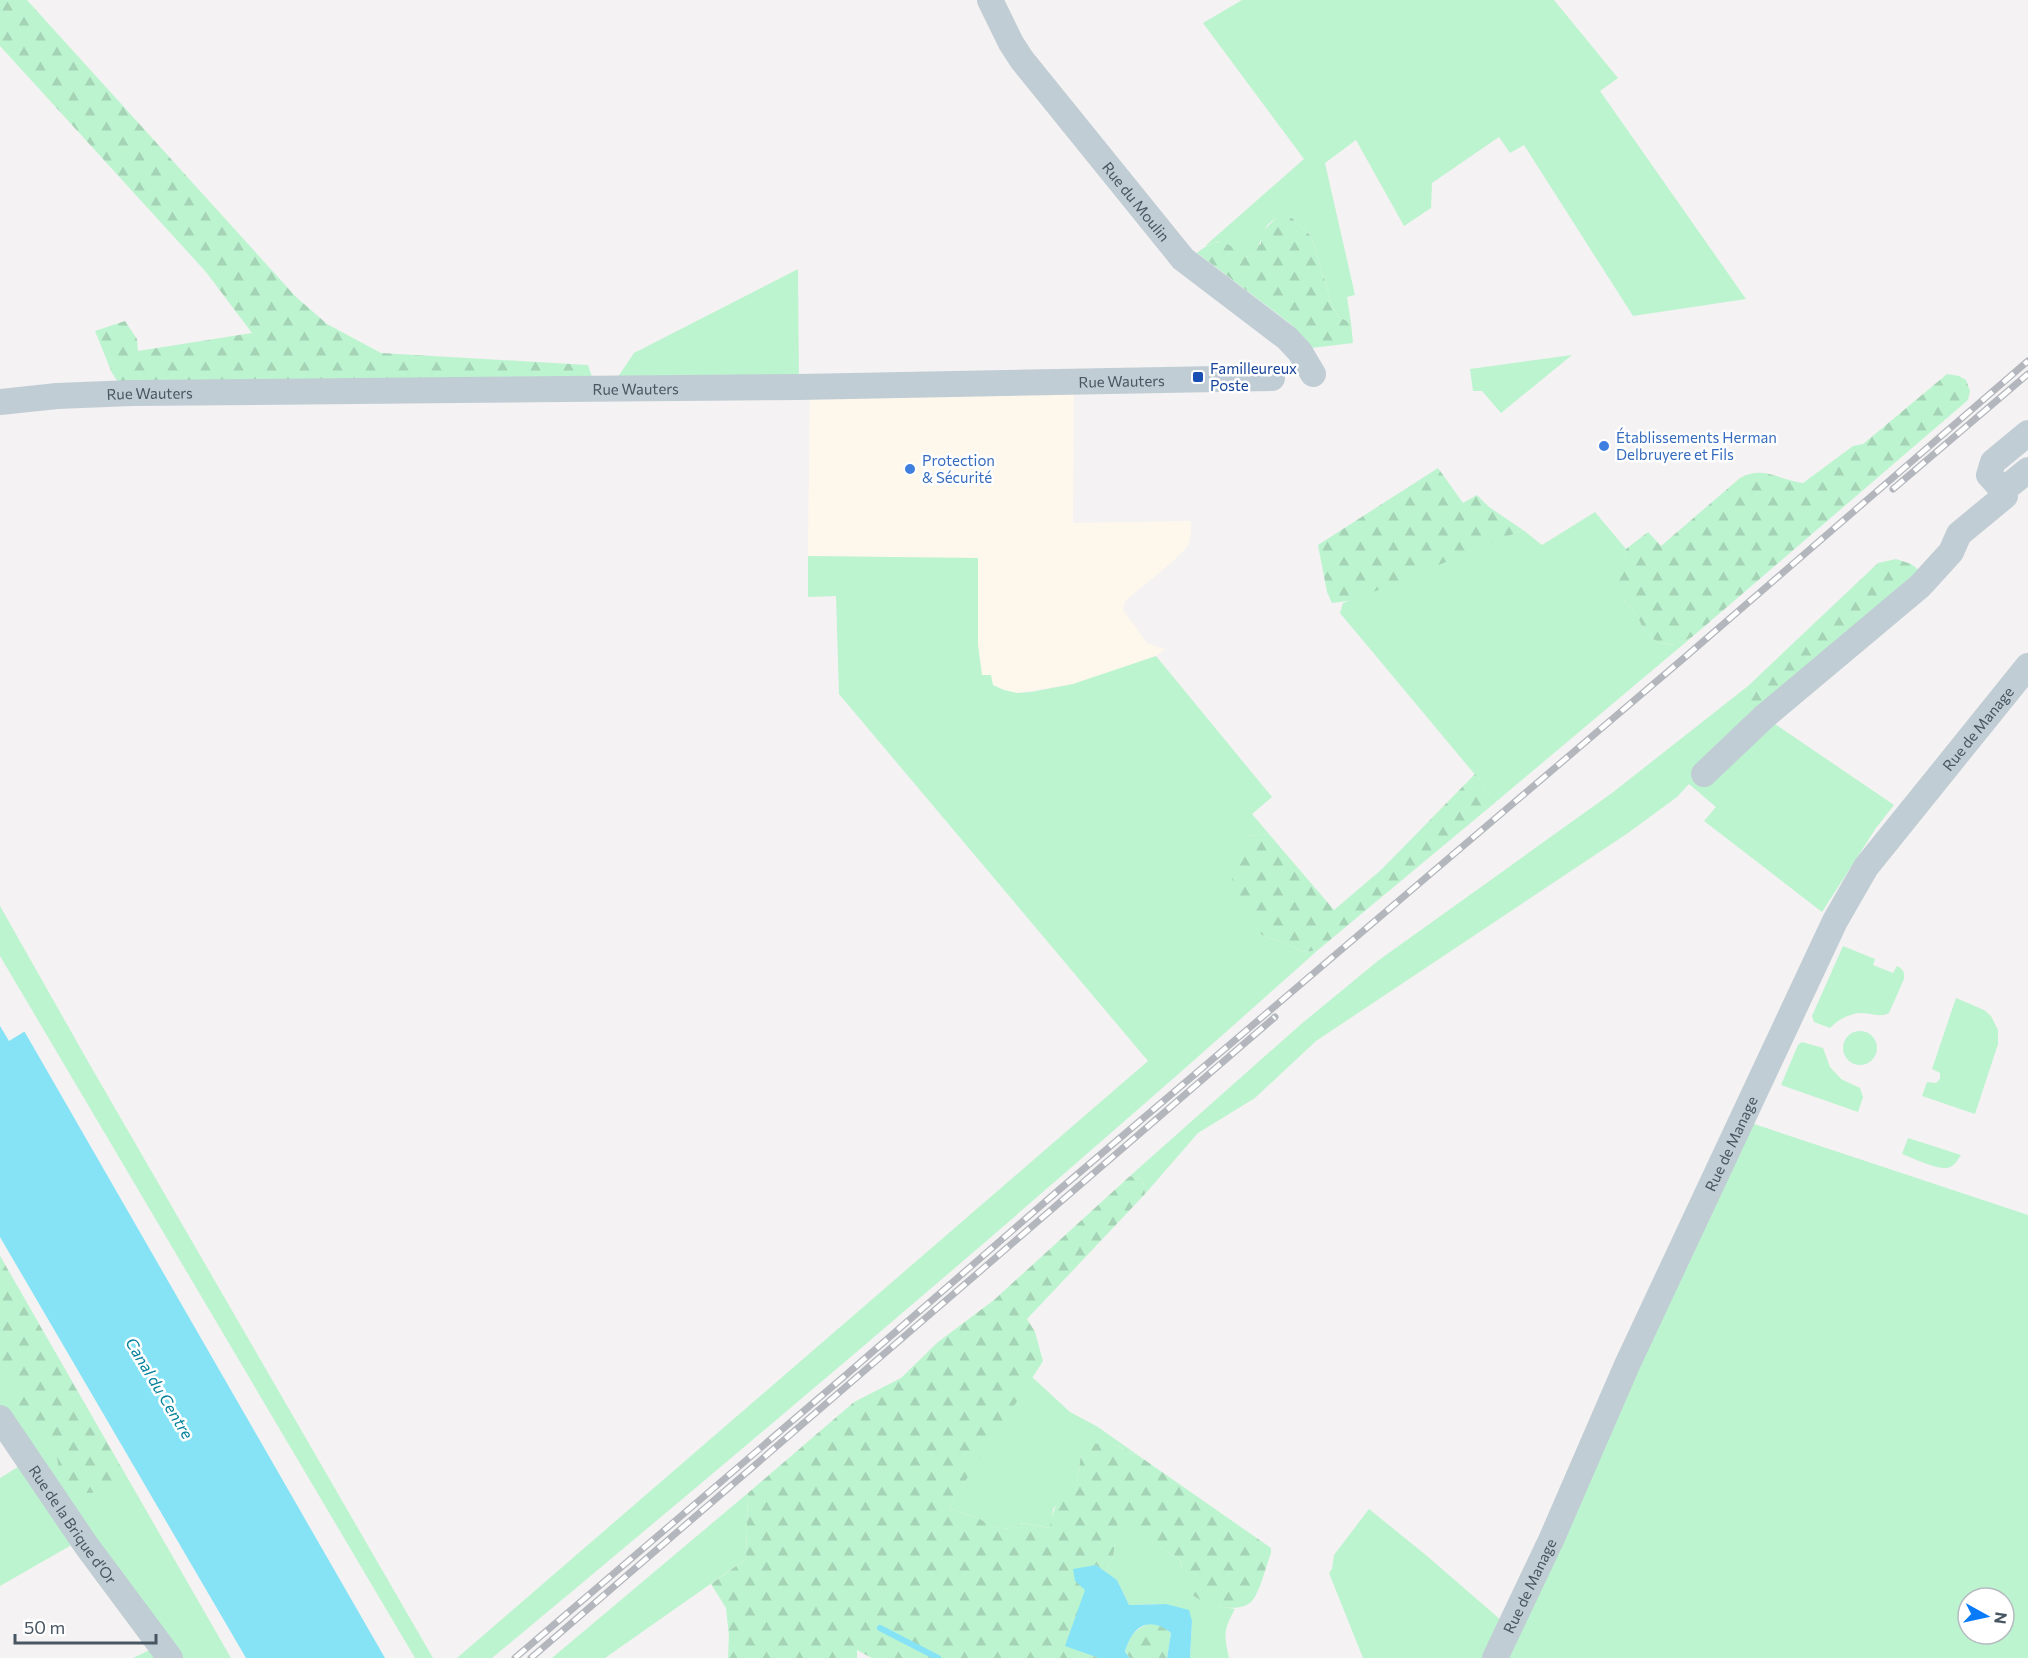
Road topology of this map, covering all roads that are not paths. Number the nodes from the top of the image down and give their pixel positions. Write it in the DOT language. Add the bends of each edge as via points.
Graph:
graph roads {
  1 [pos="990,0"];
  2 [pos="1313,374"];
  3 [pos="1272,378"];
  4 [pos="0,402"];
  5 [pos="2028,433"];
  6 [pos="2028,470"];
  7 [pos="2005,496"];
  8 [pos="2028,666"];
  9 [pos="1704,774"];
  10 [pos="0,1418"];
  11 [pos="171,1658"];
  12 [pos="1495,1658"];
  1 -- 2 [label="street, Rue du Moulin" via="1022,60 1182,259 1287,339"];
  3 -- 4 [label="street, Rue Wauters" via="132,393"];
  5 -- 6 [label="street" via="1993,462 1989,475 1999,486 2011,484"];
  7 -- 9 [label="street" via="1959,534 1951,552 1920,586 1765,716"];
  8 -- 12 [label="street, Rue de Manage" via="1866,867 1835,921"];
  10 -- 11 [label="street, Rue de la Brique d'Or" via="86,1545"];
}
